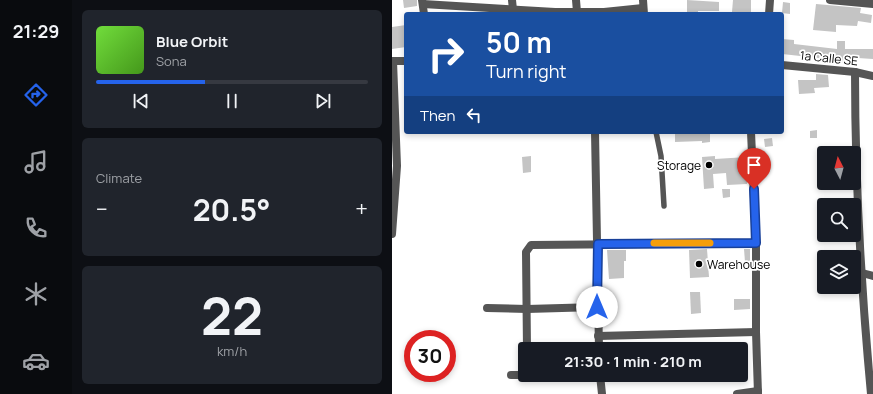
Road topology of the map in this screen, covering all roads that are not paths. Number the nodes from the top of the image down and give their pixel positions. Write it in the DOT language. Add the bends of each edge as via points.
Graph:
graph roads {
  1 [pos="512,0"];
  2 [pos="576,0"];
  3 [pos="770,0"];
  4 [pos="830,0"];
  5 [pos="422,2"];
  6 [pos="873,4"];
  7 [pos="643,7"];
  8 [pos="513,10"];
  9 [pos="424,12"];
  10 [pos="577,12"];
  11 [pos="769,12"];
  12 [pos="392,61"];
  13 [pos="404,61"];
  14 [pos="784,65"];
  15 [pos="855,72"];
  16 [pos="873,76"];
  17 [pos="595,134"];
  18 [pos="656,134"];
  19 [pos="751,134"];
  20 [pos="664,206"];
  21 [pos="392,234"];
  22 [pos="756,243"];
  23 [pos="598,244"];
  24 [pos="862,273"];
  25 [pos="873,276"];
  26 [pos="597,307"];
  27 [pos="487,308"];
  28 [pos="527,309"];
  29 [pos="756,332"];
  30 [pos="598,336"];
  31 [pos="870,341"];
  32 [pos="527,342"];
  33 [pos="598,342"];
  34 [pos="511,375"];
  35 [pos="518,375"];
  36 [pos="601,382"];
  37 [pos="758,392"];
  38 [pos="602,394"];
  39 [pos="737,394"];
  40 [pos="871,394"];
  1 -- 8 [label="street"];
  2 -- 10 [label="street"];
  3 -- 11 [label="street"];
  4 -- 6 [label="street"];
  5 -- 8 [label="street"];
  5 -- 9 [label="street"];
  7 -- 10 [label="street" via="604,12"];
  8 -- 10 [label="street"];
  12 -- 13 [label="street"];
  12 -- 21 [label="street" via="397,166"];
  14 -- 15 [label="street, 1a Calle SE"];
  15 -- 16 [label="street, 1a Calle SE"];
  15 -- 24 [label="street" via="855,139"];
  17 -- 23 [label="street"];
  18 -- 20 [label="lane" via="661,156"];
  19 -- 22 [label="street"];
  22 -- 23 [label="street"];
  22 -- 29 [label="street"];
  23 -- 26 [label="street"];
  23 -- 28 [label="street" via="531,245 526,252"];
  24 -- 25 [label="street"];
  24 -- 31 [label="street"];
  26 -- 28 [label="street"];
  26 -- 30 [label="street"];
  27 -- 28 [label="street"];
  28 -- 32 [label="street"];
  29 -- 30 [label="street"];
  29 -- 37 [label="street"];
  30 -- 33 [label="street"];
  31 -- 40 [label="street"];
  34 -- 35 [label="street"];
  36 -- 38 [label="street"];
  37 -- 39 [label="street"];
}
